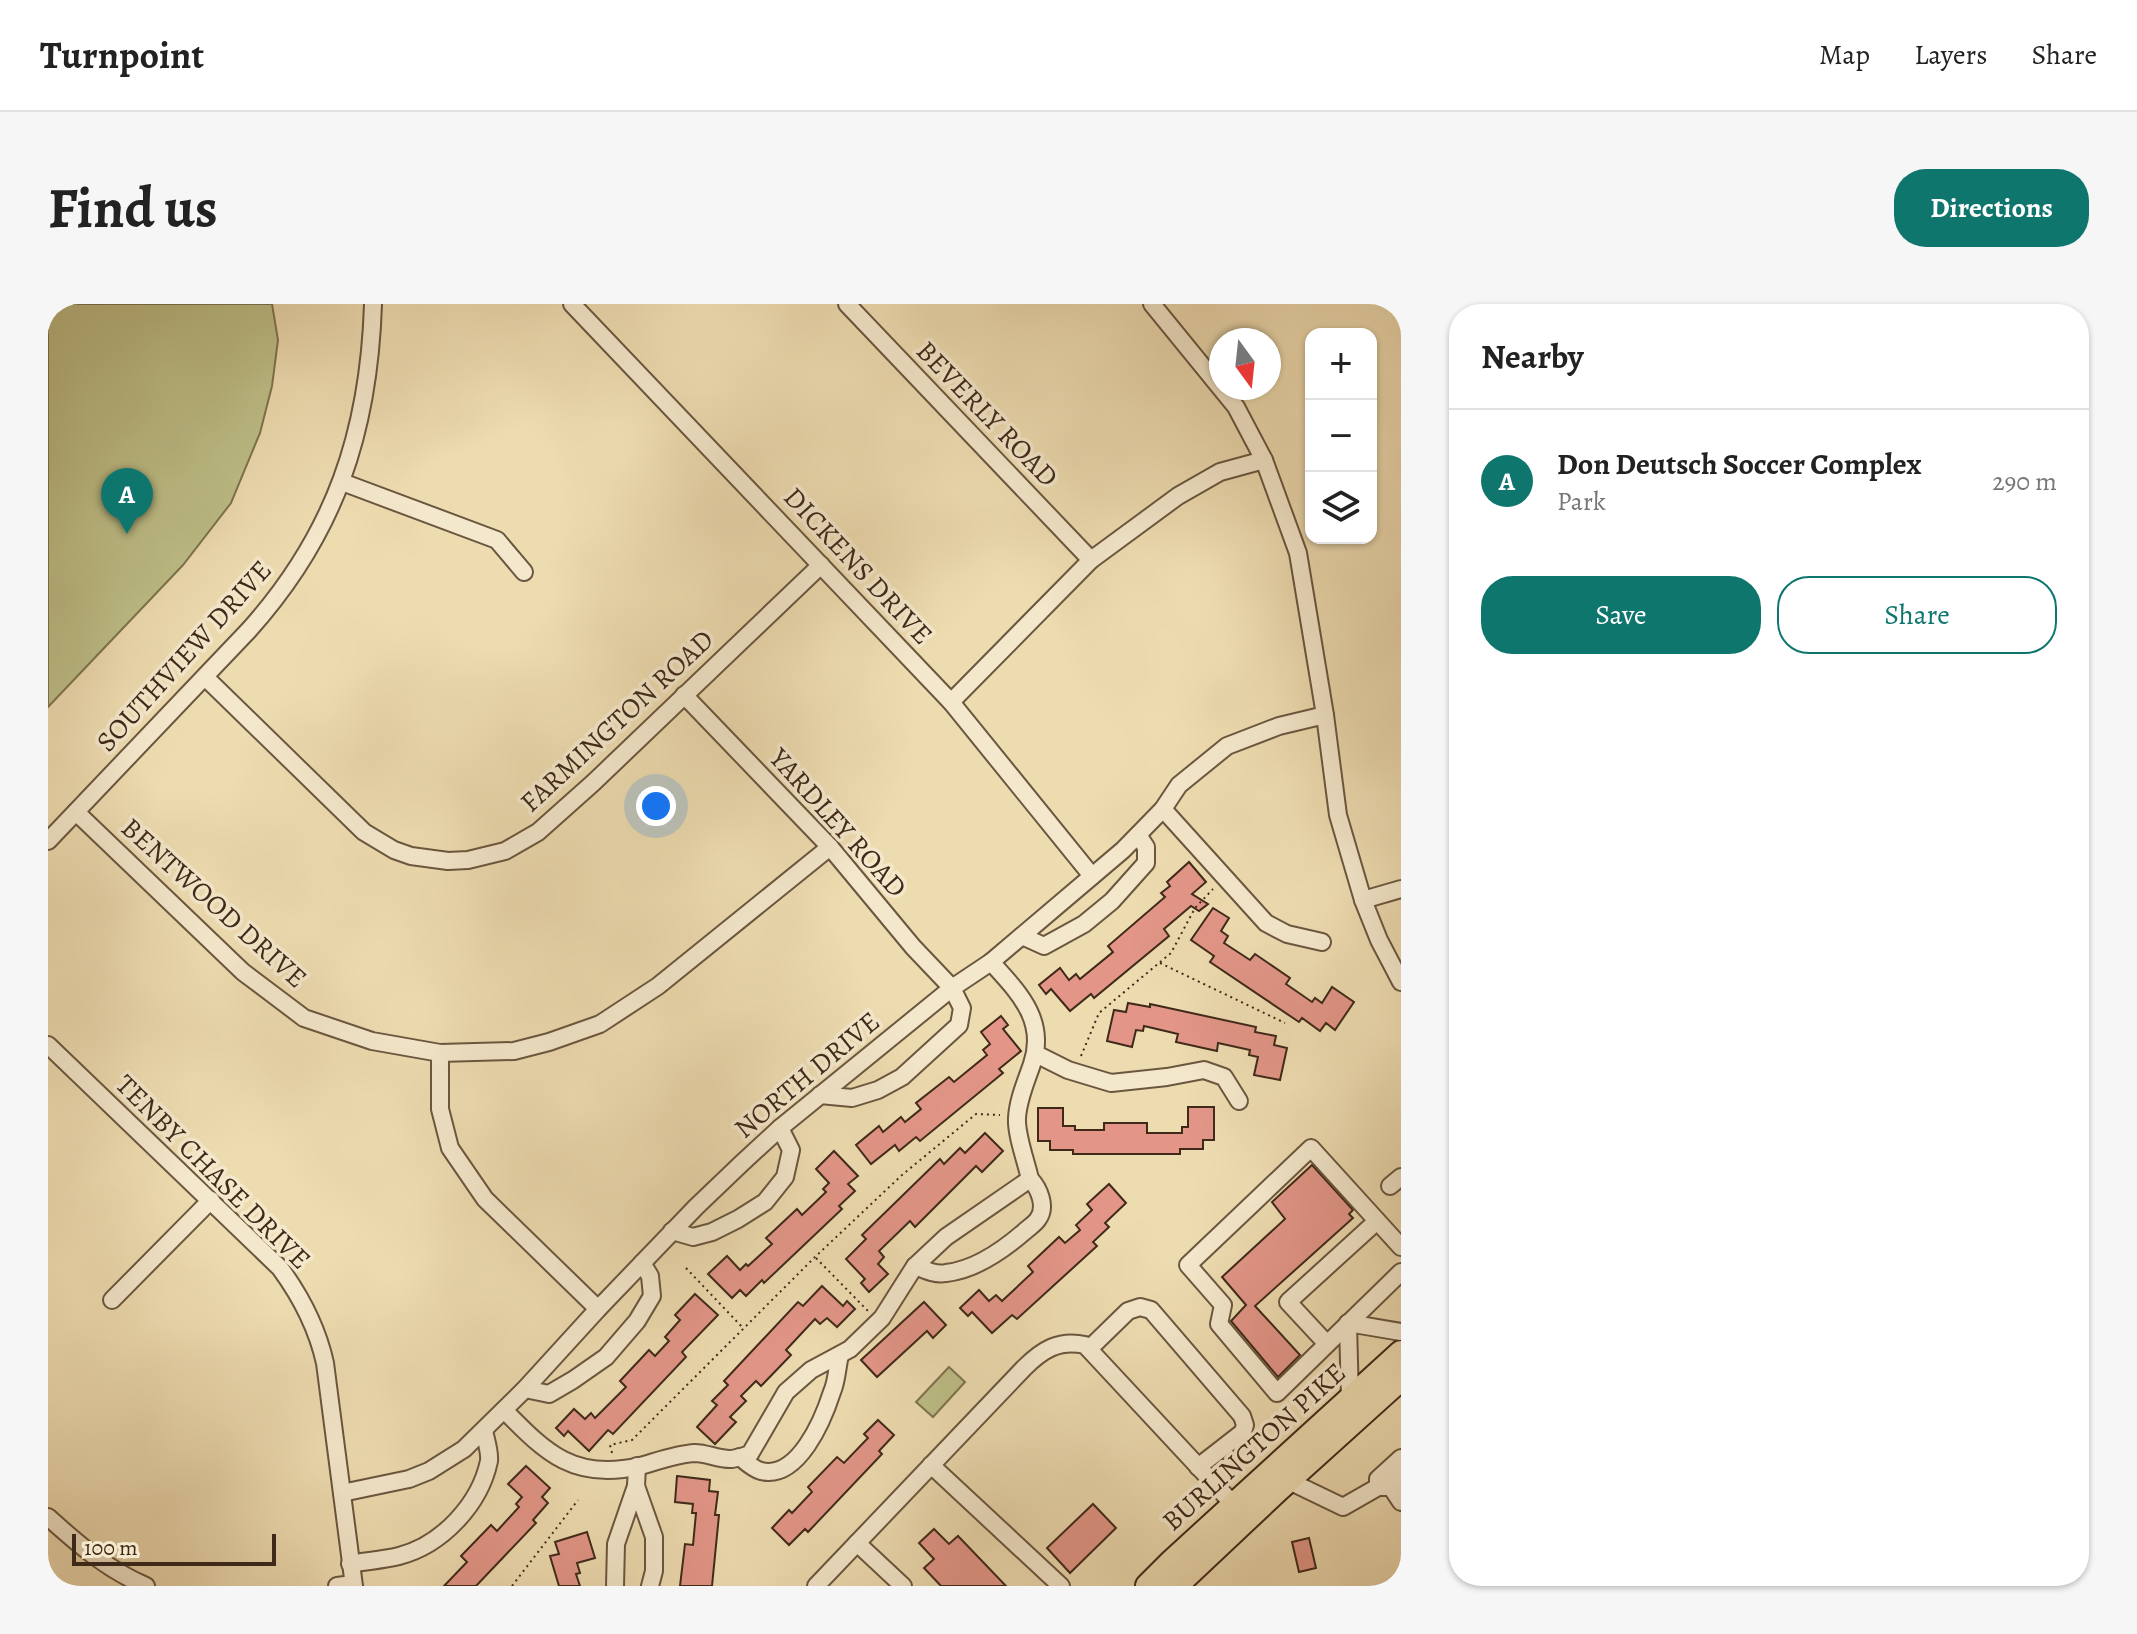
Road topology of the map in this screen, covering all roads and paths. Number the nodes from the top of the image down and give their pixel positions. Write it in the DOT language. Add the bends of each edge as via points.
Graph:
graph roads {
  1 [pos="373,304"];
  2 [pos="572,304"];
  3 [pos="847,304"];
  4 [pos="1157,306"];
  5 [pos="1264,460"];
  6 [pos="342,482"];
  7 [pos="1091,560"];
  8 [pos="821,565"];
  9 [pos="524,572"];
  10 [pos="205,677"];
  11 [pos="684,695"];
  12 [pos="951,702"];
  13 [pos="1325,715"];
  14 [pos="1163,809"];
  15 [pos="76,812"];
  16 [pos="1138,835"];
  17 [pos="48,841"];
  18 [pos="830,847"];
  19 [pos="1092,876"];
  20 [pos="1225,878"];
  21 [pos="1401,889"];
  22 [pos="1363,900"];
  23 [pos="1022,936"];
  24 [pos="1322,942"];
  25 [pos="991,962"];
  26 [pos="1159,963"];
  27 [pos="1401,982"];
  28 [pos="952,988"];
  29 [pos="1285,1023"];
  30 [pos="54,1052"];
  31 [pos="440,1053"];
  32 [pos="1036,1054"];
  33 [pos="48,1070"];
  34 [pos="1074,1072"];
  35 [pos="820,1095"];
  36 [pos="1239,1101"];
  37 [pos="1017,1116"];
  38 [pos="780,1128"];
  39 [pos="1030,1179"];
  40 [pos="211,1200"];
  41 [pos="1377,1221"];
  42 [pos="672,1231"];
  43 [pos="1401,1247"];
  44 [pos="815,1257"];
  45 [pos="642,1263"];
  46 [pos="915,1266"];
  47 [pos="686,1268"];
  48 [pos="1401,1272"];
  49 [pos="112,1300"];
  50 [pos="598,1309"];
  51 [pos="878,1321"];
  52 [pos="1348,1323"];
  53 [pos="744,1329"];
  54 [pos="1401,1332"];
  55 [pos="1327,1344"];
  56 [pos="1089,1349"];
  57 [pos="1401,1353"];
  58 [pos="840,1355"];
  59 [pos="1401,1378"];
  60 [pos="525,1389"];
  61 [pos="1401,1398"];
  62 [pos="1356,1406"];
  63 [pos="504,1410"];
  64 [pos="484,1431"];
  65 [pos="740,1457"];
  66 [pos="1401,1458"];
  67 [pos="931,1465"];
  68 [pos="637,1466"];
  69 [pos="1198,1467"];
  70 [pos="614,1469"];
  71 [pos="1287,1480"];
  72 [pos="1390,1484"];
  73 [pos="636,1486"];
  74 [pos="342,1493"];
  75 [pos="578,1500"];
  76 [pos="1401,1502"];
  77 [pos="1234,1505"];
  78 [pos="48,1517"];
  79 [pos="857,1543"];
  80 [pos="350,1564"];
  81 [pos="348,1585"];
  82 [pos="146,1586"];
  83 [pos="512,1586"];
  84 [pos="615,1586"];
  85 [pos="650,1586"];
  86 [pos="816,1586"];
  87 [pos="903,1586"];
  88 [pos="1061,1586"];
  89 [pos="1148,1586"];
  90 [pos="1175,1586"];
  1 -- 6 [label="street, SOUTHVIEW DRIVE" via="366,390"];
  2 -- 8 [label="street, DICKENS DRIVE"];
  3 -- 7 [label="street, BEVERLY ROAD"];
  4 -- 5 [label="street" via="1236,407"];
  5 -- 7 [label="street" via="1220,472 1178,496"];
  5 -- 13 [label="street" via="1298,553"];
  6 -- 9 [label="street" via="497,540"];
  6 -- 10 [label="street, SOUTHVIEW DRIVE" via="286,584"];
  7 -- 12 [label="street"];
  8 -- 11 [label="street, FARMINGTON ROAD"];
  8 -- 12 [label="street, DICKENS DRIVE"];
  10 -- 11 [label="street, FARMINGTON ROAD" via="364,832 411,856 448,861 505,851 538,832"];
  10 -- 15 [label="street, SOUTHVIEW DRIVE"];
  11 -- 18 [label="street, YARDLEY ROAD"];
  12 -- 19 [label="street, DICKENS DRIVE"];
  13 -- 14 [label="street, NORTH DRIVE" via="1227,746 1179,785"];
  13 -- 22 [label="street" via="1338,815"];
  14 -- 16 [label="street, NORTH DRIVE"];
  14 -- 20 [label="street"];
  15 -- 17 [label="street, SOUTHVIEW DRIVE"];
  15 -- 31 [label="street, BENTWOOD DRIVE" via="243,972 304,1018 372,1041"];
  16 -- 19 [label="street, NORTH DRIVE"];
  16 -- 23 [label="street" via="1146,847 1146,863 1112,901 1044,946"];
  18 -- 28 [label="street, YARDLEY ROAD"];
  18 -- 31 [label="street, BENTWOOD DRIVE" via="658,986 600,1024 514,1051"];
  19 -- 23 [label="street, NORTH DRIVE"];
  20 -- 24 [label="street" via="1266,923"];
  20 -- 26 [label="path" via="1195,908 1171,953"];
  21 -- 22 [label="street"];
  22 -- 27 [label="street"];
  23 -- 25 [label="street, NORTH DRIVE"];
  25 -- 28 [label="street, NORTH DRIVE"];
  25 -- 32 [label="street" via="1020,994 1036,1025"];
  26 -- 29 [label="path"];
  26 -- 34 [label="path" via="1099,1013"];
  28 -- 35 [label="street, NORTH DRIVE"];
  28 -- 35 [label="street" via="962,1008 959,1025 902,1077 852,1098"];
  30 -- 33 [label="street"];
  30 -- 40 [label="street, TENBY CHASE DRIVE"];
  31 -- 50 [label="street" via="440,1109 450,1148 485,1199"];
  32 -- 34 [label="street"];
  32 -- 37 [label="street"];
  34 -- 36 [label="street" via="1111,1083 1204,1070 1224,1077"];
  35 -- 38 [label="street, NORTH DRIVE"];
  37 -- 39 [label="street"];
  37 -- 44 [label="path" via="976,1114"];
  38 -- 42 [label="street, NORTH DRIVE"];
  38 -- 42 [label="street" via="791,1150 785,1177 765,1202 712,1232 693,1237"];
  39 -- 46 [label="street" via="946,1237"];
  39 -- 46 [label="street" via="1036,1185 1040,1218 1012,1242 988,1258 944,1274"];
  40 -- 49 [label="street"];
  40 -- 74 [label="street, TENBY CHASE DRIVE" via="280,1268 320,1338"];
  41 -- 43 [label="street"];
  41 -- 55 [label="street" via="1288,1302"];
  41 -- 55 [label="street" via="1311,1148 1188,1265 1223,1305 1219,1324 1277,1393"];
  42 -- 45 [label="street, NORTH DRIVE"];
  44 -- 51 [label="path"];
  44 -- 53 [label="path"];
  45 -- 50 [label="street, NORTH DRIVE"];
  45 -- 60 [label="street" via="652,1296 606,1357 549,1394"];
  46 -- 51 [label="street"];
  47 -- 53 [label="path"];
  48 -- 52 [label="street"];
  50 -- 60 [label="street, NORTH DRIVE"];
  51 -- 58 [label="street"];
  52 -- 54 [label="street"];
  52 -- 55 [label="street"];
  52 -- 62 [label="street"];
  53 -- 70 [label="path" via="632,1440 610,1445"];
  56 -- 67 [label="street" via="1061,1343 1036,1356"];
  56 -- 69 [label="street"];
  56 -- 69 [label="street" via="1128,1311 1151,1310 1245,1425"];
  57 -- 62 [label="highway, BURLINGTON PIKE"];
  58 -- 65 [label="street" via="811,1370 786,1392 750,1454"];
  58 -- 65 [label="street" via="833,1391 805,1451 778,1471 762,1472"];
  59 -- 62 [label="highway, BURLINGTON PIKE"];
  60 -- 63 [label="street, NORTH DRIVE"];
  61 -- 62 [label="highway"];
  62 -- 71 [label="highway, BURLINGTON PIKE"];
  62 -- 77 [label="highway, BURLINGTON PIKE"];
  63 -- 64 [label="street, NORTH DRIVE"];
  63 -- 70 [label="street" via="538,1445 569,1464"];
  64 -- 74 [label="street, NORTH DRIVE" via="419,1475"];
  64 -- 80 [label="street" via="490,1458 480,1487 451,1526 401,1555"];
  65 -- 68 [label="street" via="696,1453"];
  66 -- 72 [label="street" via="1378,1479"];
  67 -- 79 [label="street"];
  67 -- 88 [label="street"];
  68 -- 70 [label="street"];
  68 -- 73 [label="street"];
  69 -- 77 [label="street"];
  71 -- 72 [label="street" via="1343,1507"];
  71 -- 90 [label="highway, BURLINGTON PIKE"];
  72 -- 76 [label="street"];
  73 -- 84 [label="street" via="616,1544"];
  73 -- 85 [label="street" via="654,1537"];
  74 -- 80 [label="street, TENBY CHASE DRIVE"];
  75 -- 83 [label="path"];
  77 -- 89 [label="highway, BURLINGTON PIKE"];
  78 -- 82 [label="street" via="101,1562"];
  79 -- 86 [label="street"];
  79 -- 87 [label="street"];
  80 -- 81 [label="street, TENBY CHASE DRIVE"];
}
